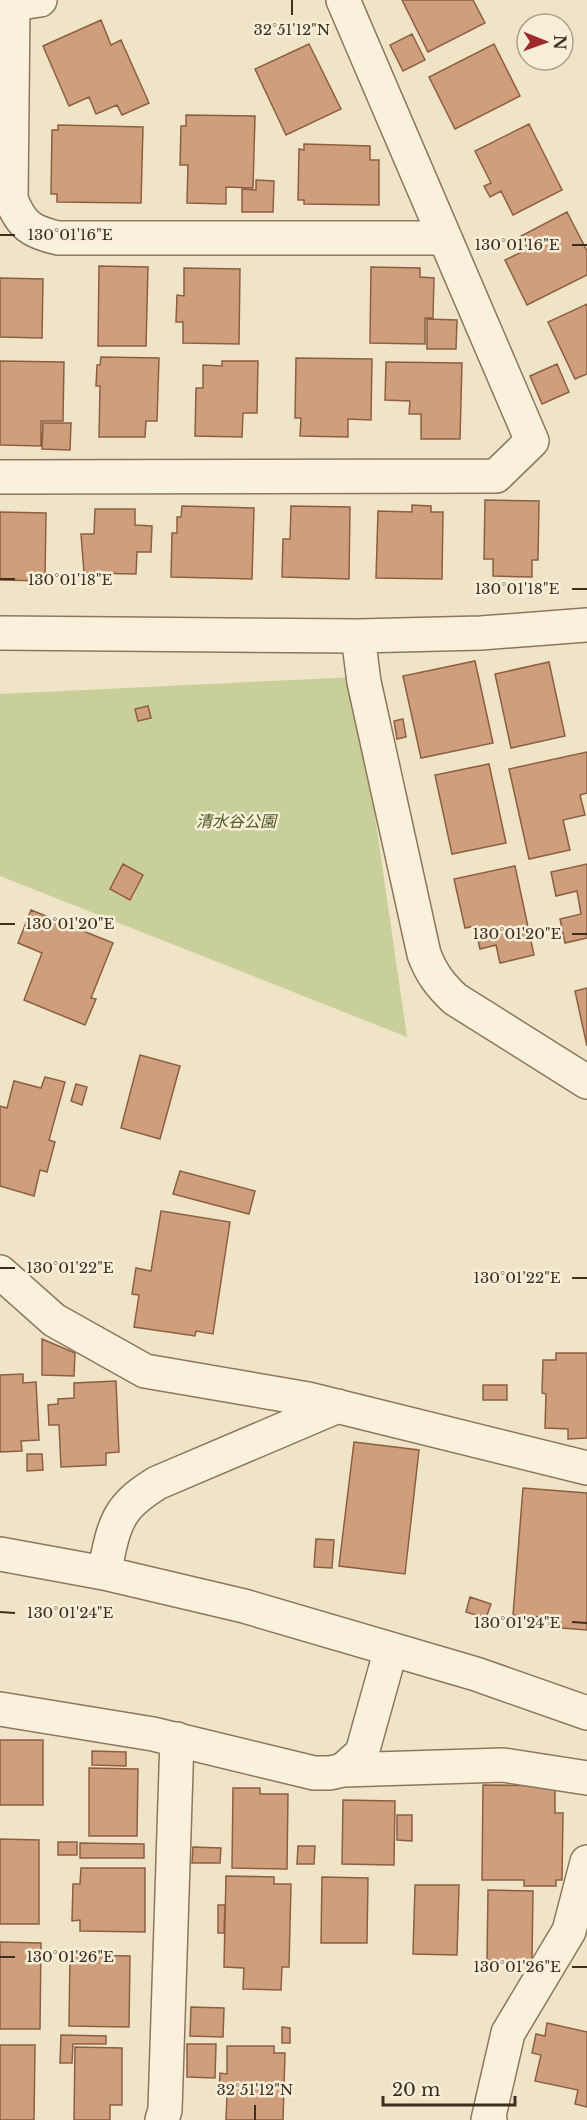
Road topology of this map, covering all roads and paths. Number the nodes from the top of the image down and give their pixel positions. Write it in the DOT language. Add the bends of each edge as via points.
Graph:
graph roads {
  1 [pos="343,0"];
  2 [pos="18,4"];
  3 [pos="445,238"];
  4 [pos="0,477"];
  5 [pos="587,625"];
  6 [pos="0,633"];
  7 [pos="358,636"];
  8 [pos="587,1082"];
  9 [pos="0,1272"];
  10 [pos="338,1406"];
  11 [pos="587,1468"];
  12 [pos="0,1554"];
  13 [pos="104,1573"];
  14 [pos="391,1649"];
  15 [pos="0,1709"];
  16 [pos="587,1713"];
  17 [pos="177,1739"];
  18 [pos="343,1770"];
  19 [pos="587,1779"];
  20 [pos="587,1862"];
  21 [pos="162,2120"];
  22 [pos="490,2120"];
  1 -- 3 [label="street"];
  2 -- 3 [label="street" via="11,199 16,213 34,231 58,238"];
  3 -- 4 [label="street" via="532,441 496,476"];
  5 -- 7 [label="street"];
  6 -- 7 [label="street"];
  7 -- 8 [label="street" via="364,682 423,954 430,971 455,999"];
  9 -- 10 [label="street" via="54,1320 145,1371"];
  10 -- 11 [label="street"];
  10 -- 13 [label="street" via="156,1483 127,1507 118,1520"];
  12 -- 13 [label="street"];
  13 -- 14 [label="street" via="244,1606"];
  14 -- 16 [label="street"];
  14 -- 18 [label="street" via="362,1753"];
  15 -- 17 [label="street"];
  17 -- 18 [label="street" via="315,1773"];
  17 -- 21 [label="street"];
  18 -- 19 [label="street" via="503,1765"];
  20 -- 22 [label="street" via="569,1931 508,2032"];
}
